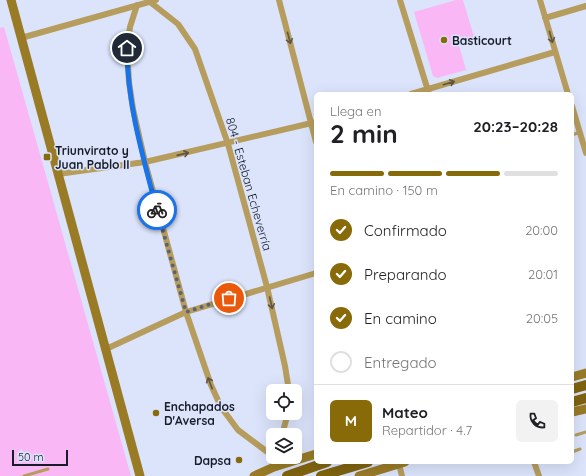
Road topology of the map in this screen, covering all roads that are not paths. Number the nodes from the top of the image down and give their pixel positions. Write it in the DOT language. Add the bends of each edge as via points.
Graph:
graph roads {
  1 [pos="11,0"];
  2 [pos="278,0"];
  3 [pos="400,0"];
  4 [pos="540,0"];
  5 [pos="146,2"];
  6 [pos="586,6"];
  7 [pos="545,18"];
  8 [pos="21,38"];
  9 [pos="555,52"];
  10 [pos="428,92"];
  11 [pos="567,92"];
  12 [pos="574,111"];
  13 [pos="314,123"];
  14 [pos="583,131"];
  15 [pos="228,144"];
  16 [pos="586,153"];
  17 [pos="145,162"];
  18 [pos="58,174"];
  19 [pos="314,274"];
  20 [pos="267,287"];
  21 [pos="186,312"];
  22 [pos="106,349"];
  23 [pos="586,373"];
  24 [pos="574,376"];
  25 [pos="288,384"];
  26 [pos="586,385"];
  27 [pos="574,388"];
  28 [pos="586,409"];
  29 [pos="574,412"];
  30 [pos="586,432"];
  31 [pos="576,436"];
  32 [pos="266,447"];
  33 [pos="580,450"];
  34 [pos="574,452"];
  35 [pos="314,455"];
  36 [pos="274,464"];
  37 [pos="321,464"];
  38 [pos="361,464"];
  39 [pos="399,464"];
  40 [pos="402,464"];
  41 [pos="535,464"];
  42 [pos="274,467"];
  43 [pos="48,469"];
  44 [pos="24,476"];
  45 [pos="140,476"];
  46 [pos="254,476"];
  47 [pos="287,476"];
  48 [pos="321,476"];
  49 [pos="359,476"];
  50 [pos="402,476"];
  51 [pos="538,476"];
  1 -- 8 [label="main road"];
  2 -- 13 [label="street, one-way"];
  3 -- 10 [label="street"];
  4 -- 7 [label="street"];
  5 -- 8 [label="street"];
  5 -- 15 [label="street, 804 - Esteban Echeverría" via="173,18 190,40"];
  5 -- 17 [label="street" via="128,36 127,63 133,109"];
  6 -- 7 [label="street"];
  7 -- 9 [label="street, one-way"];
  8 -- 18 [label="main road"];
  10 -- 9 [label="street, one-way"];
  9 -- 11 [label="street"];
  12 -- 14 [label="street"];
  13 -- 15 [label="street"];
  14 -- 16 [label="street"];
  17 -- 15 [label="street, one-way"];
  15 -- 20 [label="street, 804 - Esteban Echeverría"];
  17 -- 18 [label="street"];
  17 -- 21 [label="street"];
  18 -- 22 [label="main road"];
  19 -- 20 [label="street"];
  20 -- 21 [label="street"];
  20 -- 25 [label="street, 804 - Esteban Echeverría, one-way"];
  21 -- 22 [label="street"];
  32 -- 21 [label="street, one-way" via="238,430 221,407"];
  22 -- 45 [label="main road"];
  23 -- 24 [label="main road"];
  26 -- 27 [label="main road"];
  28 -- 29 [label="main road"];
  30 -- 31 [label="lane"];
  33 -- 34 [label="lane"];
  35 -- 42 [label="main road"];
  36 -- 42 [label="street"];
  37 -- 47 [label="main road"];
  38 -- 48 [label="main road"];
  39 -- 49 [label="main road"];
  40 -- 50 [label="street"];
  41 -- 51 [label="street"];
  42 -- 46 [label="main road"];
  43 -- 44 [label="lane"];
}
